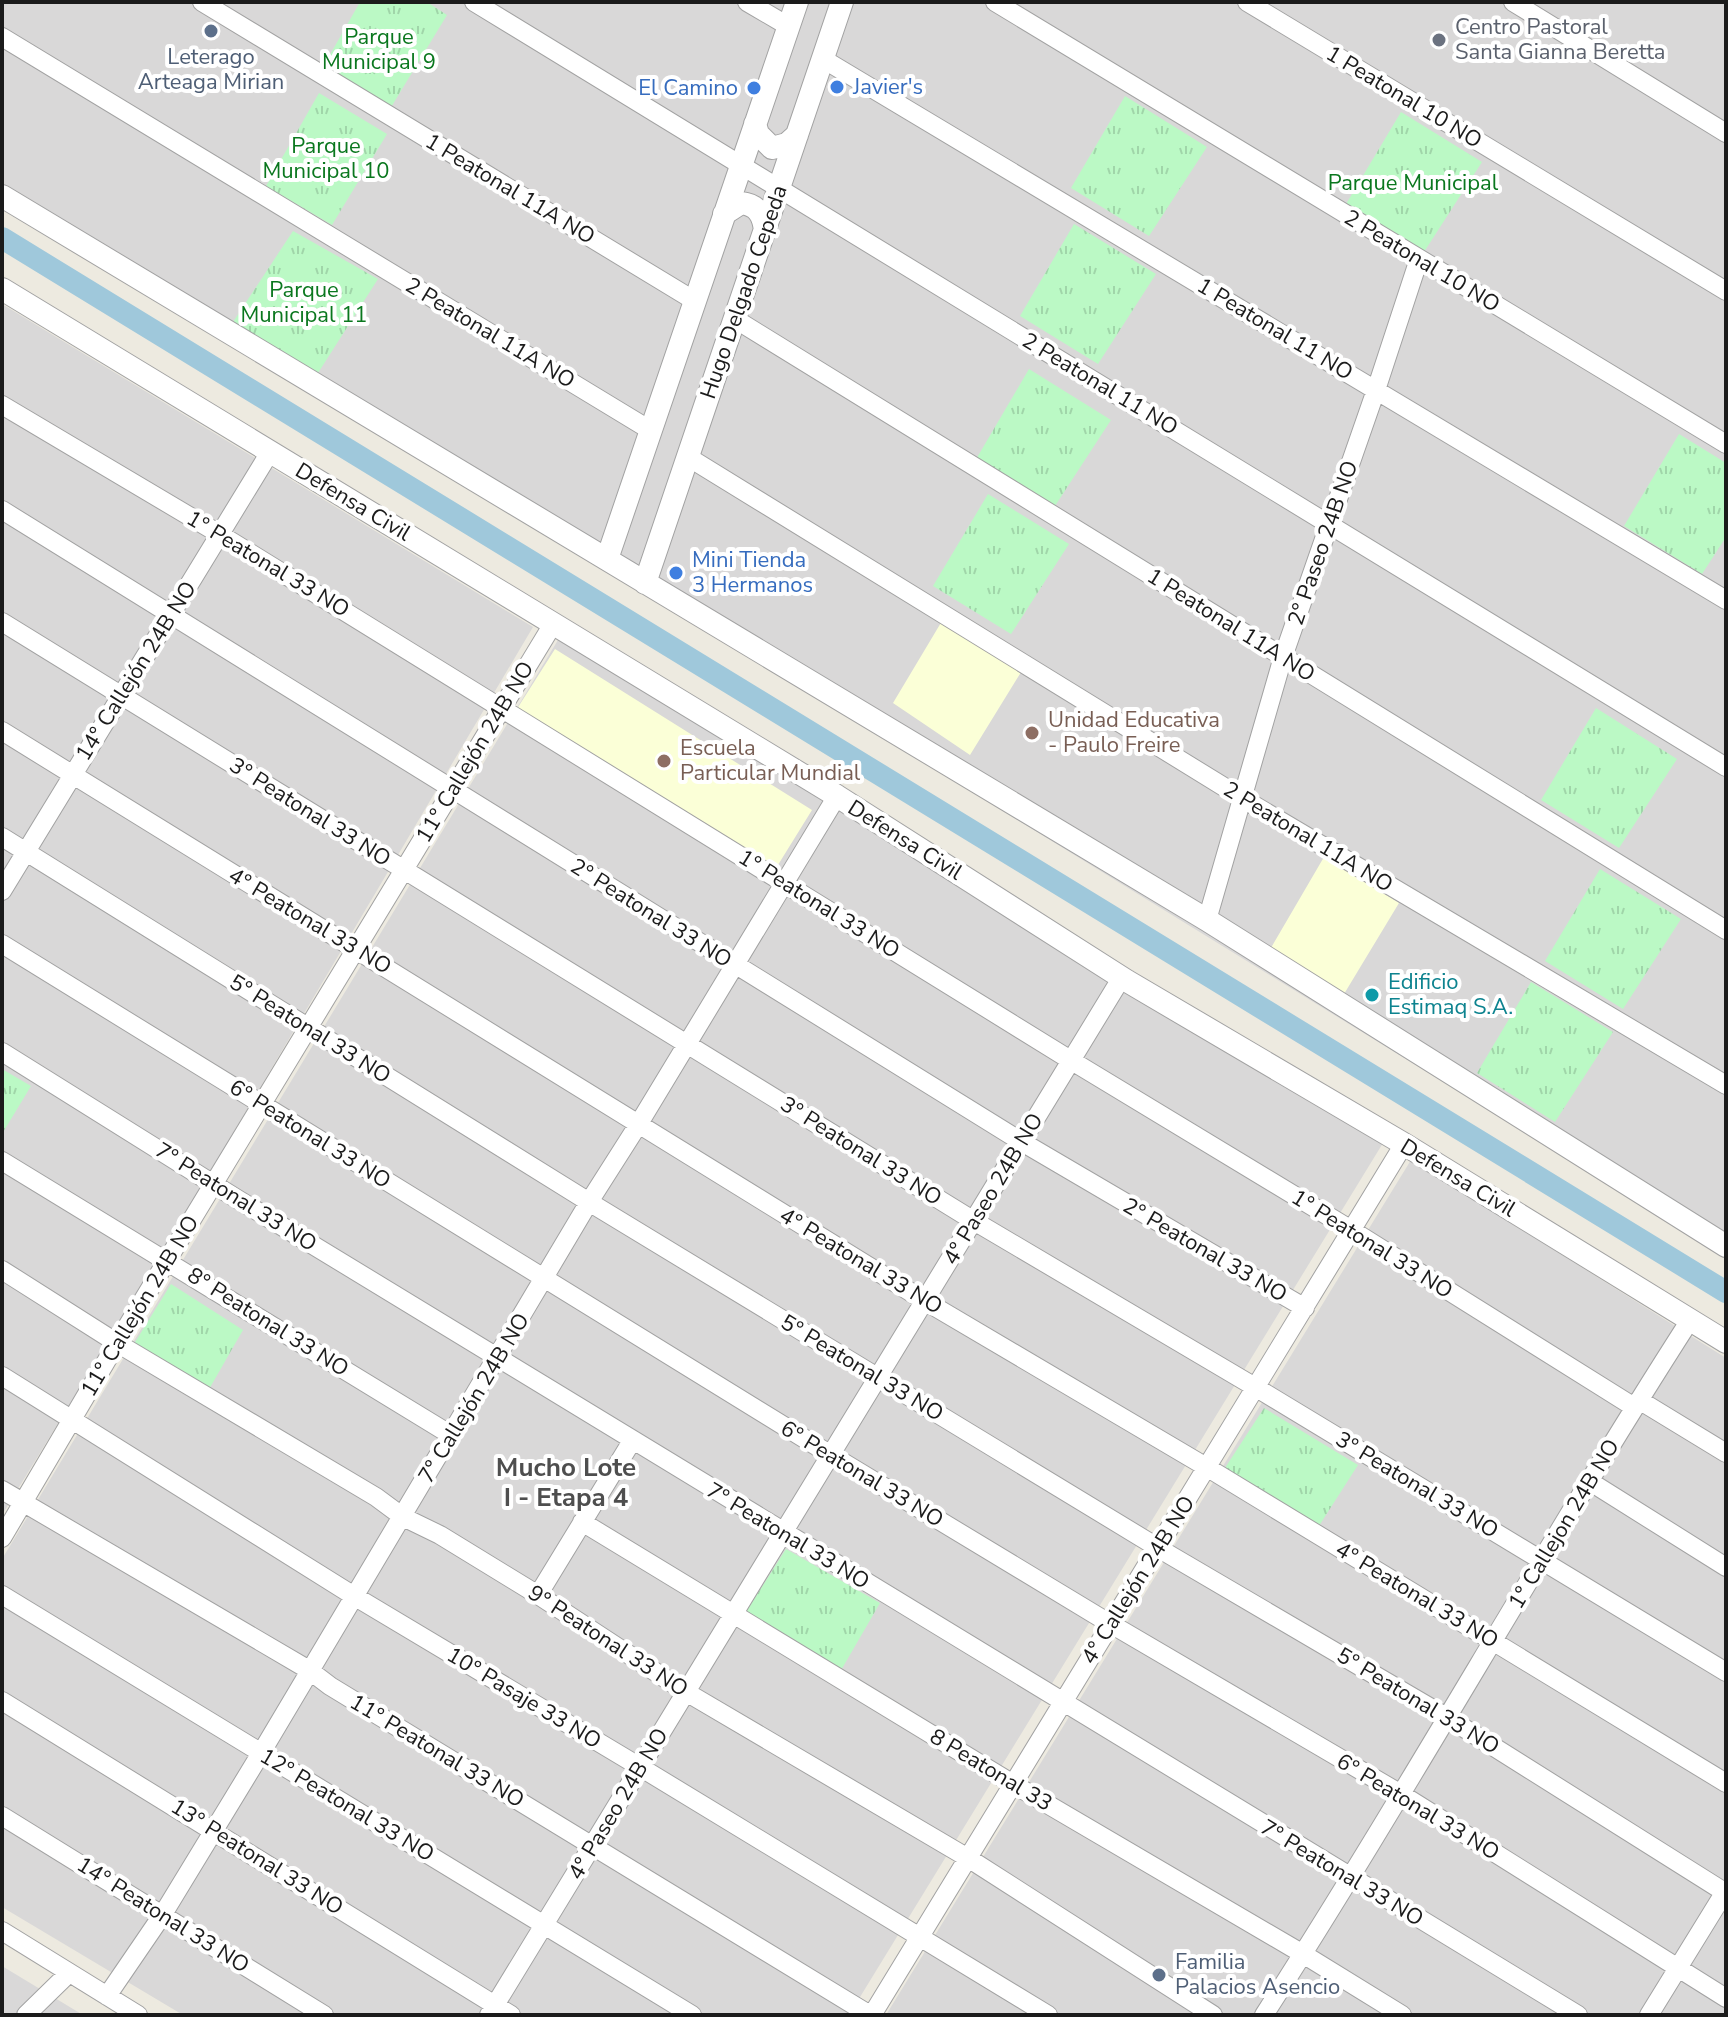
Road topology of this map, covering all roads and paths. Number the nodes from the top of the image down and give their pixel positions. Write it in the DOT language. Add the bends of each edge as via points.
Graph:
graph roads {
  1 [pos="202,2"];
  2 [pos="474,2"];
  3 [pos="747,2"];
  4 [pos="797,2"];
  5 [pos="842,2"];
  6 [pos="995,2"];
  7 [pos="1247,2"];
  8 [pos="1513,2"];
  9 [pos="788,26"];
  10 [pos="2,37"];
  11 [pos="823,59"];
  12 [pos="755,124"];
  13 [pos="1726,133"];
  14 [pos="797,135"];
  15 [pos="741,165"];
  16 [pos="779,188"];
  17 [pos="2,196"];
  18 [pos="724,214"];
  19 [pos="765,230"];
  20 [pos="1419,259"];
  21 [pos="2,289"];
  22 [pos="1726,291"];
  23 [pos="695,301"];
  24 [pos="735,319"];
  25 [pos="1376,390"];
  26 [pos="2,405"];
  27 [pos="650,430"];
  28 [pos="1726,444"];
  29 [pos="270,452"];
  30 [pos="688,457"];
  31 [pos="2,510"];
  32 [pos="1330,525"];
  33 [pos="221,535"];
  34 [pos="607,559"];
  35 [pos="645,583"];
  36 [pos="1726,600"];
  37 [pos="171,615"];
  38 [pos="2,622"];
  39 [pos="553,624"];
  40 [pos="1283,657"];
  41 [pos="121,696"];
  42 [pos="502,709"];
  43 [pos="2,731"];
  44 [pos="1726,767"];
  45 [pos="73,775"];
  46 [pos="452,790"];
  47 [pos="837,796"];
  48 [pos="1242,798"];
  49 [pos="2,837"];
  50 [pos="26,852"];
  51 [pos="404,870"];
  52 [pos="785,883"];
  53 [pos="2,891"];
  54 [pos="1207,920"];
  55 [pos="1726,930"];
  56 [pos="2,944"];
  57 [pos="355,950"];
  58 [pos="735,965"];
  59 [pos="1122,977"];
  60 [pos="309,1027"];
  61 [pos="687,1044"];
  62 [pos="2,1052"];
  63 [pos="1072,1061"];
  64 [pos="1726,1085"];
  65 [pos="262,1105"];
  66 [pos="638,1125"];
  67 [pos="1022,1142"];
  68 [pos="1404,1144"];
  69 [pos="2,1161"];
  70 [pos="215,1183"];
  71 [pos="589,1202"];
  72 [pos="974,1221"];
  73 [pos="1353,1231"];
  74 [pos="1726,1246"];
  75 [pos="167,1260"];
  76 [pos="2,1270"];
  77 [pos="545,1280"];
  78 [pos="925,1301"];
  79 [pos="1305,1308"];
  80 [pos="1690,1320"];
  81 [pos="1726,1342"];
  82 [pos="117,1343"];
  83 [pos="498,1358"];
  84 [pos="2,1376"];
  85 [pos="878,1378"];
  86 [pos="1255,1387"];
  87 [pos="1637,1404"];
  88 [pos="71,1419"];
  89 [pos="451,1435"];
  90 [pos="632,1441"];
  91 [pos="1726,1453"];
  92 [pos="831,1455"];
  93 [pos="1208,1468"];
  94 [pos="1589,1481"];
  95 [pos="2,1490"];
  96 [pos="24,1504"];
  97 [pos="403,1517"];
  98 [pos="582,1522"];
  99 [pos="783,1533"];
  100 [pos="2,1538"];
  101 [pos="1157,1547"];
  102 [pos="1541,1562"];
  103 [pos="1726,1567"];
  104 [pos="2,1595"];
  105 [pos="538,1595"];
  106 [pos="354,1596"];
  107 [pos="734,1614"];
  108 [pos="1111,1624"];
  109 [pos="1495,1642"];
  110 [pos="309,1670"];
  111 [pos="1726,1672"];
  112 [pos="686,1692"];
  113 [pos="2,1701"];
  114 [pos="1062,1703"];
  115 [pos="1448,1718"];
  116 [pos="261,1753"];
  117 [pos="640,1767"];
  118 [pos="1726,1783"];
  119 [pos="1013,1784"];
  120 [pos="1401,1794"];
  121 [pos="2,1816"];
  122 [pos="213,1829"];
  123 [pos="593,1845"];
  124 [pos="968,1858"];
  125 [pos="1351,1878"];
  126 [pos="1725,1892"];
  127 [pos="163,1914"];
  128 [pos="545,1924"];
  129 [pos="2,1931"];
  130 [pos="918,1938"];
  131 [pos="1303,1954"];
  132 [pos="1677,1969"];
  133 [pos="69,1973"];
  134 [pos="107,1996"];
  135 [pos="1726,1998"];
  136 [pos="498,2012"];
  137 [pos="26,2015"];
  138 [pos="138,2015"];
  139 [pos="324,2015"];
  140 [pos="692,2015"];
  141 [pos="871,2015"];
  142 [pos="1048,2015"];
  143 [pos="1213,2015"];
  144 [pos="1264,2015"];
  145 [pos="1402,2015"];
  146 [pos="1578,2015"];
  147 [pos="1649,2015"];
  1 -- 23 [label="street, 1 Peatonal 11A NO"];
  2 -- 15 [label="street, 2 Peatonal 11 NO"];
  3 -- 9 [label="street"];
  4 -- 9 [label="street, Hugo Delgado Cepeda"];
  5 -- 11 [label="street, Hugo Delgado Cepeda"];
  6 -- 20 [label="street, 2 Peatonal 10 NO"];
  7 -- 22 [label="street, 1 Peatonal 10 NO"];
  8 -- 13 [label="street"];
  9 -- 12 [label="street, Hugo Delgado Cepeda"];
  10 -- 27 [label="street, 2 Peatonal 11A NO"];
  11 -- 14 [label="street, Hugo Delgado Cepeda"];
  11 -- 25 [label="street, 1 Peatonal 11 NO"];
  12 -- 14 [label="street" via="772,148"];
  12 -- 15 [label="street, Hugo Delgado Cepeda"];
  14 -- 16 [label="street, Hugo Delgado Cepeda"];
  15 -- 16 [label="street, 2 Peatonal 11 NO"];
  15 -- 18 [label="street, Hugo Delgado Cepeda"];
  16 -- 19 [label="street, Hugo Delgado Cepeda"];
  16 -- 32 [label="street, 2 Peatonal 11 NO"];
  17 -- 34 [label="street"];
  18 -- 19 [label="street" via="749,204 763,216"];
  18 -- 23 [label="street, Hugo Delgado Cepeda"];
  19 -- 24 [label="street, Hugo Delgado Cepeda"];
  20 -- 25 [label="street, 2° Paseo 24B NO"];
  20 -- 28 [label="street, 2 Peatonal 10 NO"];
  21 -- 29 [label="street, Defensa Civil"];
  23 -- 27 [label="street, Hugo Delgado Cepeda"];
  24 -- 30 [label="street, Hugo Delgado Cepeda"];
  24 -- 40 [label="street, 1 Peatonal 11A NO"];
  25 -- 32 [label="street, 2° Paseo 24B NO"];
  25 -- 36 [label="street, 1 Peatonal 11 NO"];
  26 -- 33 [label="street, 1° Peatonal 33 NO"];
  27 -- 34 [label="street, Hugo Delgado Cepeda"];
  29 -- 33 [label="street, 14° Callejón 24B NO"];
  29 -- 39 [label="street, Defensa Civil"];
  30 -- 35 [label="street, Hugo Delgado Cepeda"];
  30 -- 48 [label="street, 2 Peatonal 11A NO"];
  31 -- 37 [label="street, 2° Peatonal 33 NO"];
  32 -- 40 [label="street, 2° Paseo 24B NO"];
  32 -- 44 [label="street, 2 Peatonal 11 NO"];
  33 -- 37 [label="street, 14° Callejón 24B NO"];
  33 -- 42 [label="street, 1° Peatonal 33 NO"];
  34 -- 35 [label="street"];
  35 -- 54 [label="street"];
  37 -- 41 [label="street, 14° Callejón 24B NO"];
  37 -- 46 [label="street, 2° Peatonal 33 NO"];
  38 -- 41 [label="street, 3° Peatonal 33 NO"];
  39 -- 42 [label="street, 11° Callejón 24B NO"];
  39 -- 47 [label="street, Defensa Civil"];
  40 -- 48 [label="street, 2° Paseo 24B NO"];
  40 -- 55 [label="street, 1 Peatonal 11A NO"];
  41 -- 45 [label="street, 14° Callejón 24B NO"];
  41 -- 51 [label="street, 3° Peatonal 33 NO"];
  42 -- 46 [label="street, 11° Callejón 24B NO"];
  42 -- 52 [label="street, 1° Peatonal 33 NO"];
  43 -- 45 [label="street, 4° Peatonal 33 NO"];
  45 -- 50 [label="street, 14° Callejón 24B NO"];
  45 -- 57 [label="street, 4° Peatonal 33 NO"];
  46 -- 51 [label="street, 11° Callejón 24B NO"];
  46 -- 58 [label="street, 2° Peatonal 33 NO"];
  47 -- 52 [label="street, 7° Callejón 24B NO"];
  47 -- 59 [label="street, Defensa Civil"];
  48 -- 54 [label="street, 2° Paseo 24B NO"];
  48 -- 64 [label="street, 2 Peatonal 11A NO"];
  49 -- 50 [label="street, 5° Peatonal 33 NO"];
  50 -- 53 [label="street, 14° Callejón 24B NO"];
  50 -- 60 [label="street, 5° Peatonal 33 NO"];
  51 -- 57 [label="street, 11° Callejón 24B NO"];
  51 -- 61 [label="street, 3° Peatonal 33 NO"];
  52 -- 58 [label="street, 7° Callejón 24B NO"];
  52 -- 63 [label="street, 1° Peatonal 33 NO"];
  54 -- 74 [label="street"];
  56 -- 65 [label="street, 6° Peatonal 33 NO"];
  57 -- 60 [label="street, 11° Callejón 24B NO"];
  57 -- 66 [label="street, 4° Peatonal 33 NO"];
  58 -- 61 [label="street, 7° Callejón 24B NO"];
  58 -- 67 [label="street, 2° Peatonal 33 NO"];
  59 -- 63 [label="street, 4° Paseo 24B NO"];
  59 -- 68 [label="street, Defensa Civil"];
  60 -- 65 [label="street, 11° Callejón 24B NO"];
  60 -- 71 [label="street, 5° Peatonal 33 NO"];
  61 -- 66 [label="street, 7° Callejón 24B NO"];
  61 -- 72 [label="street, 3° Peatonal 33 NO"];
  62 -- 70 [label="street, 7° Peatonal 33 NO"];
  63 -- 67 [label="street, 4° Paseo 24B NO"];
  63 -- 73 [label="street, 1° Peatonal 33 NO"];
  65 -- 70 [label="street, 11° Callejón 24B NO"];
  65 -- 77 [label="street, 6° Peatonal 33 NO"];
  66 -- 71 [label="street, 7° Callejón 24B NO"];
  66 -- 78 [label="street, 4° Peatonal 33 NO"];
  67 -- 72 [label="street, 4° Paseo 24B NO"];
  67 -- 79 [label="street, 2° Peatonal 33 NO"];
  68 -- 73 [label="street, 4° Callejón 24B NO"];
  68 -- 80 [label="street, Defensa Civil"];
  69 -- 75 [label="street, 8° Peatonal 33 NO"];
  70 -- 75 [label="street, 11° Callejón 24B NO"];
  70 -- 83 [label="street, 7° Peatonal 33 NO"];
  71 -- 77 [label="street, 7° Callejón 24B NO"];
  71 -- 85 [label="street, 5° Peatonal 33 NO"];
  72 -- 78 [label="street, 4° Paseo 24B NO"];
  72 -- 86 [label="street, 3° Peatonal 33 NO"];
  73 -- 79 [label="street, 4° Callejón 24B NO"];
  73 -- 87 [label="street, 1° Peatonal 33 NO"];
  75 -- 82 [label="street, 11° Callejón 24B NO"];
  75 -- 89 [label="street, 8° Peatonal 33 NO"];
  76 -- 82 [label="street, 9° Peatonal 33 NO"];
  77 -- 83 [label="street, 7° Callejón 24B NO"];
  77 -- 92 [label="street, 6° Peatonal 33 NO"];
  78 -- 85 [label="street, 4° Paseo 24B NO"];
  78 -- 93 [label="street, 4° Peatonal 33 NO"];
  79 -- 86 [label="street, 4° Callejón 24B NO"];
  80 -- 81 [label="street, Defensa Civil"];
  80 -- 87 [label="street, 1° Callejon 24B NO"];
  82 -- 88 [label="street, 11° Callejón 24B NO"];
  82 -- 97 [label="street, 9° Peatonal 33 NO"];
  83 -- 89 [label="street, 7° Callejón 24B NO"];
  83 -- 90 [label="street, 7° Peatonal 33 NO"];
  84 -- 88 [label="street, 10° Pasaje 33 NO"];
  85 -- 92 [label="street, 4° Paseo 24B NO"];
  85 -- 101 [label="street, 5° Peatonal 33 NO"];
  86 -- 93 [label="street, 4° Callejón 24B NO"];
  86 -- 102 [label="street, 3° Peatonal 33 NO"];
  87 -- 91 [label="street, 1° Peatonal 33 NO"];
  87 -- 94 [label="street, 1° Callejon 24B NO"];
  88 -- 96 [label="street, 11° Callejón 24B NO"];
  88 -- 106 [label="street, 10° Pasaje 33 NO"];
  89 -- 97 [label="street, 7° Callejón 24B NO"];
  90 -- 98 [label="street"];
  90 -- 99 [label="street, 7° Peatonal 33 NO"];
  92 -- 99 [label="street, 4° Paseo 24B NO"];
  92 -- 108 [label="street, 6° Peatonal 33 NO"];
  93 -- 101 [label="street, 4° Callejón 24B NO"];
  93 -- 109 [label="street, 4° Peatonal 33 NO"];
  94 -- 102 [label="street, 1° Callejon 24B NO"];
  94 -- 103 [label="street"];
  95 -- 96 [label="street, 11° Peatonal 33 NO"];
  96 -- 100 [label="street, 11° Callejón 24B NO"];
  96 -- 110 [label="street, 11° Peatonal 33 NO"];
  97 -- 105 [label="street, 9° Peatonal 33 NO"];
  97 -- 106 [label="street, 7° Callejón 24B NO"];
  98 -- 105 [label="street"];
  98 -- 107 [label="street, 8 Peatonal 33"];
  99 -- 107 [label="street, 4° Paseo 24B NO"];
  99 -- 114 [label="street, 7° Peatonal 33 NO"];
  101 -- 108 [label="street, 4° Callejón 24B NO"];
  101 -- 115 [label="street, 5° Peatonal 33 NO"];
  102 -- 109 [label="street, 1° Callejon 24B NO"];
  102 -- 111 [label="street, 3° Peatonal 33 NO"];
  104 -- 116 [label="street, 12° Peatonal 33 NO"];
  105 -- 112 [label="street, 9° Peatonal 33 NO"];
  106 -- 110 [label="street, 7° Callejón 24B NO"];
  106 -- 117 [label="street, 10° Pasaje 33 NO"];
  107 -- 112 [label="street, 4° Paseo 24B NO"];
  107 -- 119 [label="street, 8 Peatonal 33"];
  108 -- 114 [label="street, 4° Callejón 24B NO"];
  108 -- 120 [label="street, 6° Peatonal 33 NO"];
  109 -- 115 [label="street, 1° Callejon 24B NO"];
  109 -- 118 [label="street, 4° Peatonal 33 NO"];
  110 -- 116 [label="street, 7° Callejón 24B NO"];
  110 -- 123 [label="street, 11° Peatonal 33 NO"];
  112 -- 117 [label="street, 4° Paseo 24B NO"];
  112 -- 124 [label="street, 9° Peatonal 33 NO"];
  113 -- 122 [label="street, 13° Peatonal 33 NO"];
  114 -- 119 [label="street, 4° Callejón 24B NO"];
  114 -- 125 [label="street, 7° Peatonal 33 NO"];
  115 -- 120 [label="street, 1° Callejon 24B NO"];
  115 -- 126 [label="street, 5° Peatonal 33 NO"];
  116 -- 122 [label="street, 7° Callejón 24B NO"];
  116 -- 128 [label="street, 12° Peatonal 33 NO"];
  117 -- 123 [label="street, 4° Paseo 24B NO"];
  117 -- 130 [label="street, 10° Pasaje 33 NO"];
  119 -- 124 [label="street, 4° Callejón 24B NO"];
  119 -- 131 [label="street, 8 Peatonal 33"];
  120 -- 125 [label="street, 1° Callejon 24B NO"];
  120 -- 132 [label="street, 6° Peatonal 33 NO"];
  121 -- 127 [label="street, 14° Peatonal 33 NO"];
  122 -- 127 [label="street, 7° Callejón 24B NO"];
  122 -- 136 [label="street, 13° Peatonal 33 NO"];
  123 -- 128 [label="street, 4° Paseo 24B NO"];
  123 -- 141 [label="street, 11° Peatonal 33 NO"];
  124 -- 130 [label="street, 4° Callejón 24B NO"];
  124 -- 143 [label="street, 9° Peatonal 33 NO"];
  125 -- 131 [label="street, 1° Callejon 24B NO"];
  125 -- 146 [label="street, 7° Peatonal 33 NO"];
  126 -- 132 [label="street"];
  127 -- 134 [label="street, 7° Callejón 24B NO"];
  127 -- 139 [label="street, 14° Peatonal 33 NO"];
  128 -- 136 [label="street, 4° Paseo 24B NO"];
  128 -- 140 [label="street, 12° Peatonal 33 NO"];
  129 -- 133 [label="street"];
  130 -- 141 [label="street, 4° Callejón 24B NO"];
  130 -- 142 [label="street, 10° Pasaje 33 NO"];
  131 -- 144 [label="street, 1° Callejon 24B NO"];
  131 -- 145 [label="street, 8 Peatonal 33"];
  132 -- 135 [label="street, 6° Peatonal 33 NO"];
  132 -- 147 [label="street"];
  133 -- 134 [label="street"];
  133 -- 137 [label="street"];
  134 -- 138 [label="street"];
}
